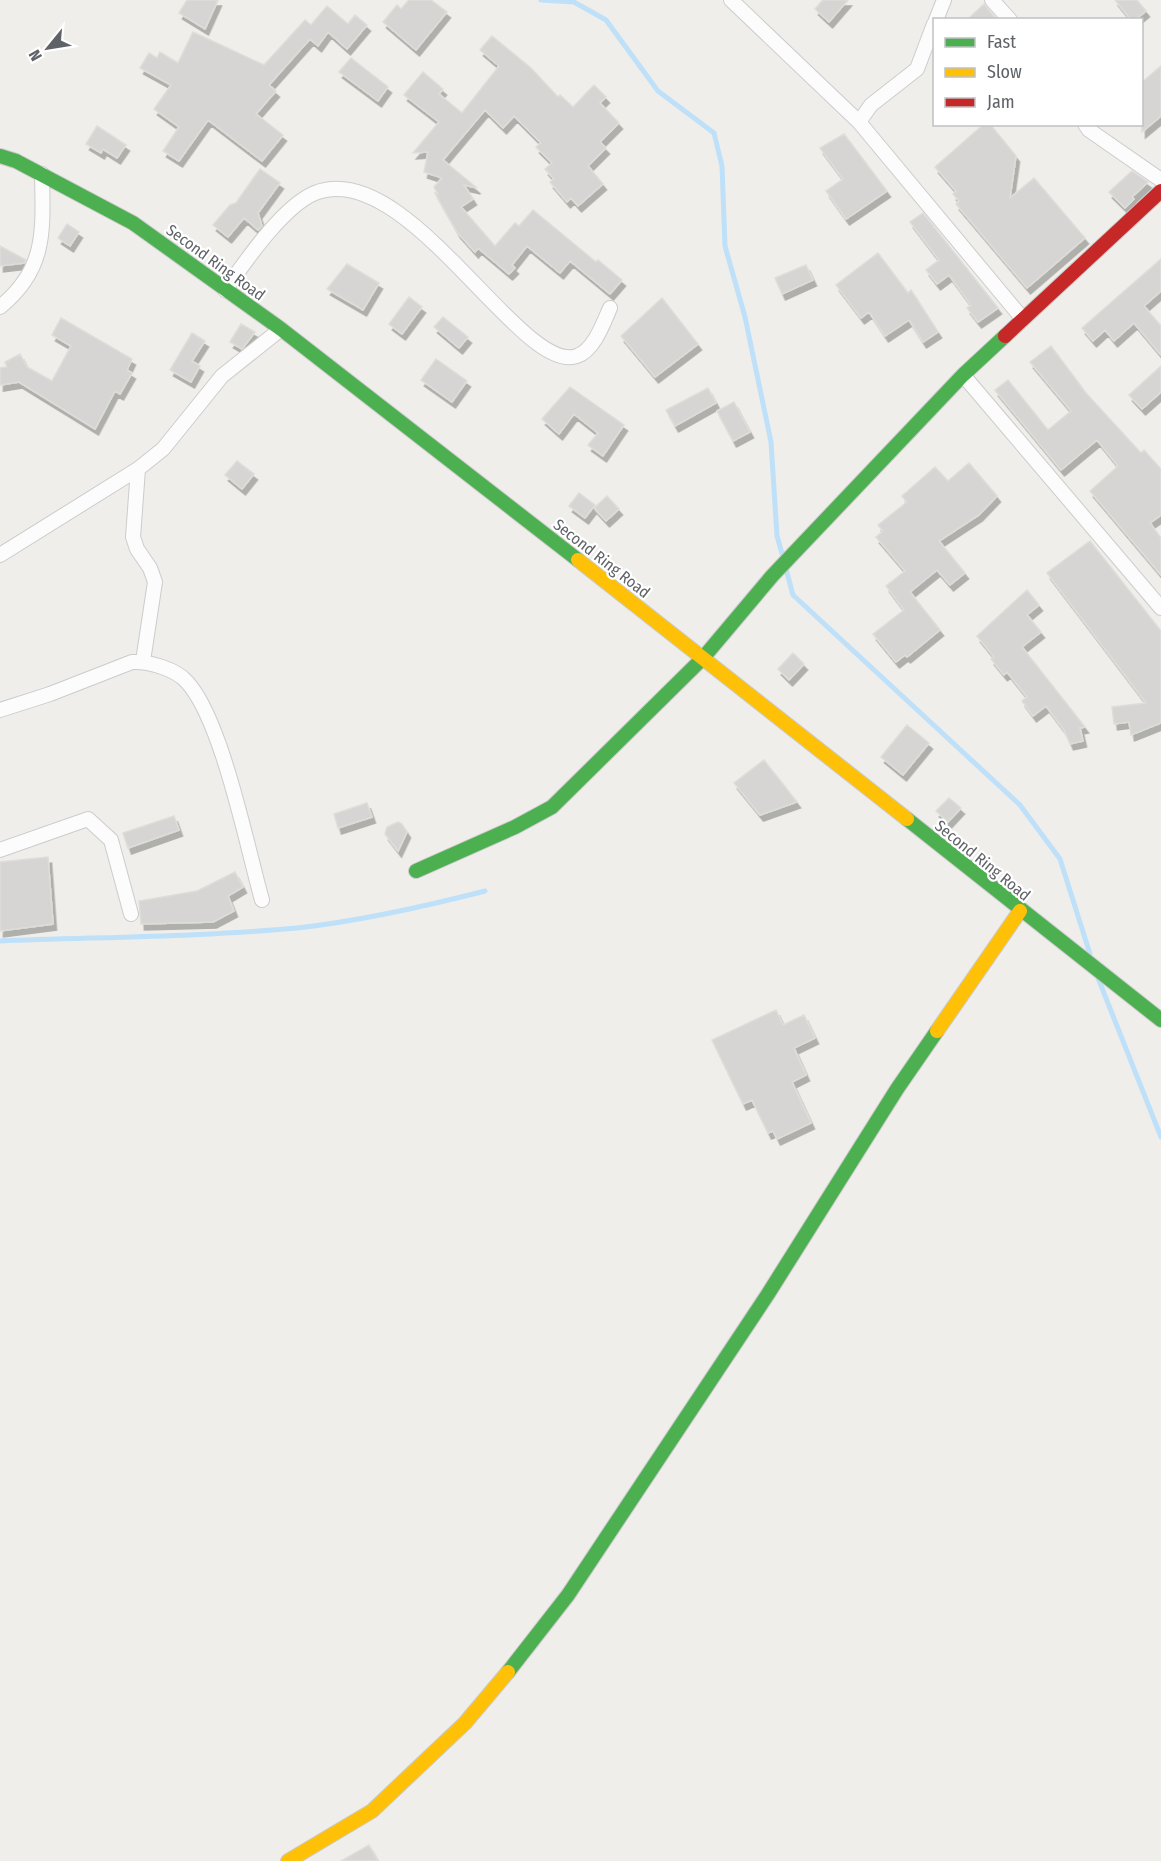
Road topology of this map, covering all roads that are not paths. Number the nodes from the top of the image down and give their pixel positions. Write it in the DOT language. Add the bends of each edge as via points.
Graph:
graph roads {
  1 [pos="731,0"];
  2 [pos="944,0"];
  3 [pos="992,0"];
  4 [pos="937,18"];
  5 [pos="1008,18"];
  6 [pos="933,27"];
  7 [pos="859,122"];
  8 [pos="1086,126"];
  9 [pos="0,156"];
  10 [pos="42,174"];
  11 [pos="1161,180"];
  12 [pos="1161,191"];
  13 [pos="225,290"];
  14 [pos="0,307"];
  15 [pos="610,308"];
  16 [pos="1022,318"];
  17 [pos="281,329"];
  18 [pos="963,375"];
  19 [pos="138,469"];
  20 [pos="0,555"];
  21 [pos="1161,608"];
  22 [pos="703,658"];
  23 [pos="143,661"];
  24 [pos="0,710"];
  25 [pos="0,850"];
  26 [pos="416,872"];
  27 [pos="262,900"];
  28 [pos="1020,911"];
  29 [pos="131,914"];
  30 [pos="1161,1020"];
  31 [pos="288,1861"];
  1 -- 7 [label="street"];
  2 -- 4 [label="street"];
  3 -- 5 [label="street"];
  6 -- 7 [label="street" via="917,69 872,105"];
  7 -- 16 [label="street"];
  8 -- 11 [label="street"];
  9 -- 10 [label="street, Second Ring Road"];
  10 -- 13 [label="street, Second Ring Road" via="133,223"];
  10 -- 14 [label="street" via="43,231 30,274 24,287"];
  12 -- 16 [label="street"];
  13 -- 15 [label="street" via="256,247 295,206 332,188 371,198 391,208 429,238 539,346 562,358 578,356 588,348"];
  13 -- 17 [label="street, Second Ring Road"];
  16 -- 18 [label="street"];
  17 -- 19 [label="street" via="229,369 163,449"];
  17 -- 22 [label="street, Second Ring Road"];
  18 -- 21 [label="street"];
  18 -- 22 [label="street" via="772,576"];
  19 -- 20 [label="street"];
  19 -- 23 [label="street" via="133,537 155,582"];
  22 -- 26 [label="street" via="552,807"];
  22 -- 28 [label="street, Second Ring Road"];
  23 -- 24 [label="street"];
  23 -- 27 [label="street" via="186,680 197,695 225,766"];
  25 -- 29 [label="street" via="88,819 111,840"];
  28 -- 30 [label="street, Second Ring Road"];
  28 -- 31 [label="street" via="897,1089 768,1294 575,1585 522,1655 465,1723 372,1811"];
}
